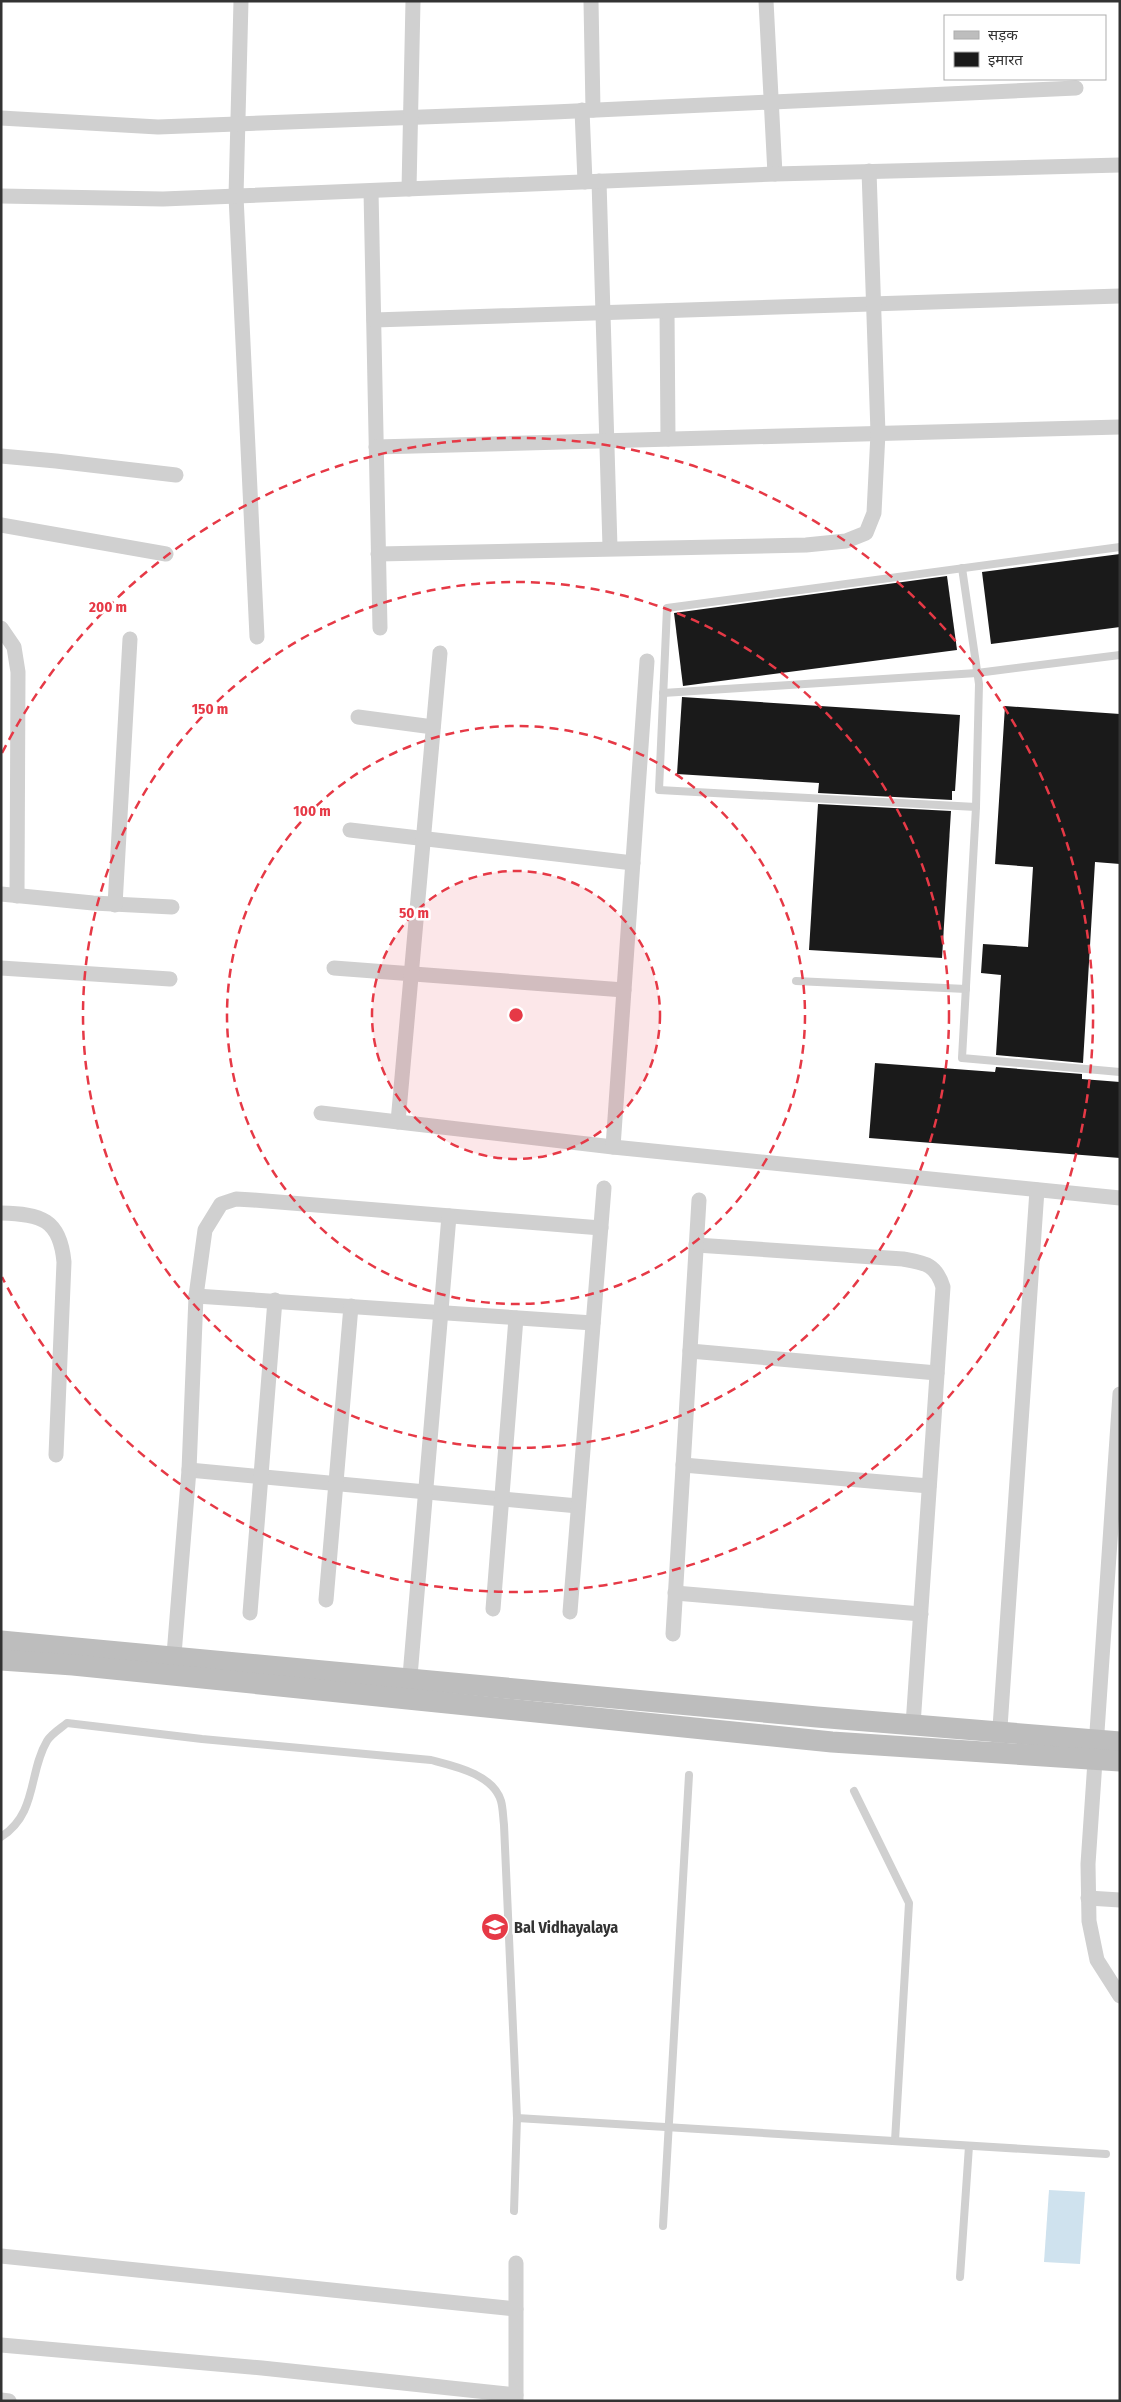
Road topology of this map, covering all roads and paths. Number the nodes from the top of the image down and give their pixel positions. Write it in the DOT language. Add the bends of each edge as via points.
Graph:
graph roads {
  1 [pos="240,1"];
  2 [pos="413,1"];
  3 [pos="590,1"];
  4 [pos="766,1"];
  5 [pos="1076,88"];
  6 [pos="771,102"];
  7 [pos="587,110"];
  8 [pos="409,117"];
  9 [pos="1,118"];
  10 [pos="236,124"];
  11 [pos="1120,165"];
  12 [pos="869,171"];
  13 [pos="775,174"];
  14 [pos="592,181"];
  15 [pos="409,189"];
  16 [pos="371,191"];
  17 [pos="1,196"];
  18 [pos="236,196"];
  19 [pos="1120,296"];
  20 [pos="874,304"];
  21 [pos="667,311"];
  22 [pos="603,312"];
  23 [pos="374,320"];
  24 [pos="1120,427"];
  25 [pos="878,433"];
  26 [pos="668,439"];
  27 [pos="607,441"];
  28 [pos="376,447"];
  29 [pos="1,456"];
  30 [pos="176,475"];
  31 [pos="1,525"];
  32 [pos="610,547"];
  33 [pos="1120,548"];
  34 [pos="166,554"];
  35 [pos="378,554"];
  36 [pos="962,568"];
  37 [pos="1,628"];
  38 [pos="380,628"];
  39 [pos="257,637"];
  40 [pos="130,639"];
  41 [pos="440,653"];
  42 [pos="1120,656"];
  43 [pos="647,661"];
  44 [pos="977,673"];
  45 [pos="663,693"];
  46 [pos="358,717"];
  47 [pos="433,727"];
  48 [pos="976,807"];
  49 [pos="350,830"];
  50 [pos="423,840"];
  51 [pos="633,863"];
  52 [pos="1,894"];
  53 [pos="17,896"];
  54 [pos="115,905"];
  55 [pos="172,907"];
  56 [pos="1,968"];
  57 [pos="334,968"];
  58 [pos="411,974"];
  59 [pos="170,979"];
  60 [pos="796,981"];
  61 [pos="966,989"];
  62 [pos="624,990"];
  63 [pos="1120,1072"];
  64 [pos="321,1113"];
  65 [pos="398,1122"];
  66 [pos="613,1147"];
  67 [pos="604,1188"];
  68 [pos="1037,1190"];
  69 [pos="1120,1198"];
  70 [pos="699,1200"];
  71 [pos="1,1213"];
  72 [pos="449,1216"];
  73 [pos="601,1228"];
  74 [pos="696,1245"];
  75 [pos="196,1296"];
  76 [pos="275,1300"];
  77 [pos="351,1306"];
  78 [pos="441,1312"];
  79 [pos="516,1318"];
  80 [pos="593,1323"];
  81 [pos="690,1351"];
  82 [pos="937,1373"];
  83 [pos="1120,1394"];
  84 [pos="56,1455"];
  85 [pos="683,1465"];
  86 [pos="189,1470"];
  87 [pos="261,1477"];
  88 [pos="336,1484"];
  89 [pos="929,1486"];
  90 [pos="425,1492"];
  91 [pos="502,1499"];
  92 [pos="578,1506"];
  93 [pos="675,1593"];
  94 [pos="326,1600"];
  95 [pos="493,1609"];
  96 [pos="570,1612"];
  97 [pos="250,1614"];
  98 [pos="921,1614"];
  99 [pos="672,1634"];
  100 [pos="1,1640"];
  101 [pos="1,1660"];
  102 [pos="173,1666"];
  103 [pos="410,1678"];
  104 [pos="408,1700"];
  105 [pos="913,1725"];
  106 [pos="1120,1742"];
  107 [pos="999,1743"];
  108 [pos="1094,1750"];
  109 [pos="1120,1761"];
  110 [pos="689,1775"];
  111 [pos="854,1791"];
  112 [pos="1,1837"];
  113 [pos="1088,1898"];
  114 [pos="1120,1900"];
  115 [pos="1120,1996"];
  116 [pos="517,2118"];
  117 [pos="668,2128"];
  118 [pos="895,2141"];
  119 [pos="969,2146"];
  120 [pos="1106,2154"];
  121 [pos="514,2211"];
  122 [pos="663,2226"];
  123 [pos="1,2256"];
  124 [pos="516,2262"];
  125 [pos="960,2277"];
  126 [pos="516,2310"];
  127 [pos="1,2345"];
  128 [pos="516,2398"];
  129 [pos="1,2400"];
  130 [pos="9,2401"];
  1 -- 10 [label="street"];
  2 -- 8 [label="street"];
  3 -- 7 [label="street"];
  4 -- 6 [label="street"];
  5 -- 6 [label="street"];
  6 -- 7 [label="street"];
  6 -- 13 [label="street"];
  7 -- 8 [label="street"];
  7 -- 14 [label="street"];
  8 -- 10 [label="street"];
  8 -- 15 [label="street"];
  9 -- 10 [label="street" via="158,127"];
  10 -- 18 [label="street"];
  11 -- 12 [label="street"];
  12 -- 13 [label="street"];
  12 -- 20 [label="street"];
  13 -- 14 [label="street"];
  14 -- 15 [label="street"];
  14 -- 22 [label="street"];
  15 -- 16 [label="street"];
  16 -- 18 [label="street"];
  16 -- 23 [label="street"];
  17 -- 18 [label="street" via="163,199"];
  18 -- 39 [label="street"];
  19 -- 20 [label="street"];
  20 -- 21 [label="street"];
  20 -- 25 [label="street"];
  21 -- 22 [label="street"];
  21 -- 26 [label="street"];
  22 -- 23 [label="street"];
  22 -- 27 [label="street"];
  23 -- 28 [label="street"];
  24 -- 25 [label="street"];
  25 -- 26 [label="street"];
  25 -- 32 [label="street" via="874,513 866,533 846,541 806,545"];
  26 -- 27 [label="street"];
  27 -- 28 [label="street"];
  27 -- 32 [label="street"];
  28 -- 35 [label="street"];
  29 -- 30 [label="street"];
  31 -- 34 [label="street"];
  32 -- 35 [label="street"];
  33 -- 36 [label="lane"];
  35 -- 38 [label="street"];
  36 -- 44 [label="lane"];
  36 -- 45 [label="lane" via="667,608"];
  37 -- 53 [label="street" via="14,647 18,672"];
  40 -- 54 [label="street"];
  41 -- 47 [label="street"];
  42 -- 44 [label="lane"];
  43 -- 51 [label="street"];
  44 -- 45 [label="lane"];
  44 -- 48 [label="lane"];
  45 -- 48 [label="lane" via="659,790"];
  46 -- 47 [label="street"];
  47 -- 50 [label="street"];
  48 -- 61 [label="lane"];
  49 -- 50 [label="street"];
  50 -- 51 [label="street"];
  50 -- 58 [label="street"];
  51 -- 62 [label="street"];
  52 -- 53 [label="street"];
  53 -- 54 [label="street"];
  54 -- 55 [label="street"];
  56 -- 59 [label="street"];
  57 -- 58 [label="street"];
  58 -- 62 [label="street"];
  58 -- 65 [label="street"];
  60 -- 61 [label="lane"];
  61 -- 63 [label="lane" via="962,1058"];
  62 -- 66 [label="street"];
  64 -- 65 [label="street"];
  65 -- 66 [label="street"];
  66 -- 68 [label="street"];
  67 -- 73 [label="street"];
  68 -- 69 [label="street"];
  68 -- 107 [label="street"];
  70 -- 74 [label="street"];
  71 -- 84 [label="street" via="42,1218 55,1228 63,1245"];
  72 -- 73 [label="street"];
  72 -- 75 [label="street" via="236,1199 221,1204 205,1230"];
  72 -- 78 [label="street"];
  73 -- 80 [label="street"];
  74 -- 81 [label="street"];
  74 -- 82 [label="street" via="925,1263 939,1273 943,1287"];
  75 -- 76 [label="street"];
  75 -- 86 [label="street"];
  76 -- 77 [label="street"];
  76 -- 87 [label="street"];
  77 -- 78 [label="street"];
  77 -- 88 [label="street"];
  78 -- 79 [label="street"];
  78 -- 90 [label="street"];
  79 -- 80 [label="street"];
  79 -- 91 [label="street"];
  80 -- 92 [label="street"];
  81 -- 82 [label="street"];
  81 -- 85 [label="street"];
  82 -- 89 [label="street"];
  83 -- 108 [label="street"];
  85 -- 89 [label="street"];
  85 -- 93 [label="street"];
  86 -- 87 [label="street"];
  86 -- 102 [label="street"];
  87 -- 88 [label="street"];
  87 -- 97 [label="street"];
  88 -- 90 [label="street"];
  88 -- 94 [label="street"];
  89 -- 98 [label="street"];
  90 -- 91 [label="street"];
  90 -- 103 [label="street"];
  91 -- 92 [label="street"];
  91 -- 95 [label="street"];
  92 -- 96 [label="street"];
  93 -- 98 [label="street"];
  93 -- 99 [label="street"];
  98 -- 105 [label="street"];
  100 -- 102 [label="street"];
  101 -- 102 [label="street"];
  102 -- 103 [label="street"];
  102 -- 104 [label="street"];
  103 -- 104 [label="street"];
  103 -- 105 [label="street"];
  104 -- 107 [label="street" via="823,1741"];
  105 -- 107 [label="street"];
  106 -- 108 [label="street"];
  107 -- 108 [label="street"];
  108 -- 109 [label="street"];
  108 -- 113 [label="street"];
  110 -- 117 [label="lane"];
  111 -- 118 [label="lane" via="909,1903"];
  112 -- 116 [label="lane" via="21,1817 47,1740 67,1723 431,1760 463,1768 489,1784 501,1800"];
  113 -- 114 [label="street"];
  113 -- 115 [label="street" via="1097,1960"];
  116 -- 117 [label="lane"];
  116 -- 121 [label="lane"];
  117 -- 118 [label="lane"];
  117 -- 122 [label="lane"];
  118 -- 119 [label="lane"];
  119 -- 120 [label="lane"];
  119 -- 125 [label="lane"];
  123 -- 126 [label="street"];
  124 -- 126 [label="street"];
  126 -- 128 [label="street"];
  127 -- 128 [label="street" via="262,2368"];
  129 -- 130 [label="street"];
}
